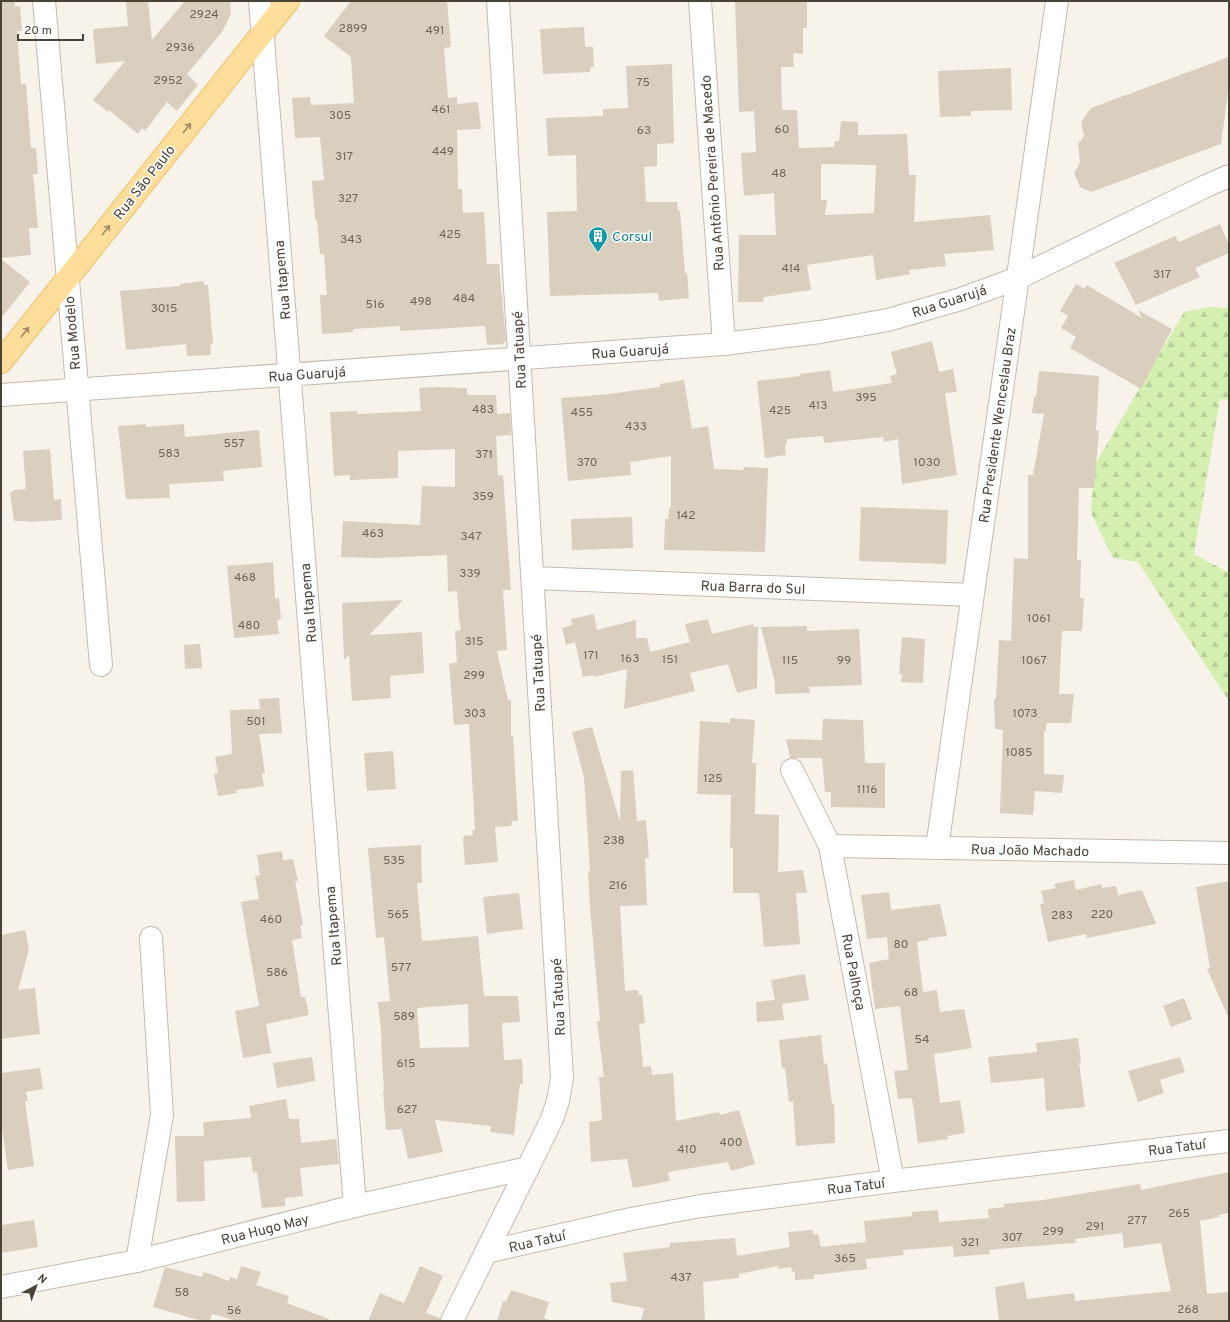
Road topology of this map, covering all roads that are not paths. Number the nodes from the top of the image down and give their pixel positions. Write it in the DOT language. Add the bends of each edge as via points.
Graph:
graph roads {
  1 [pos="44,1"];
  2 [pos="260,1"];
  3 [pos="288,1"];
  4 [pos="498,1"];
  5 [pos="700,1"];
  6 [pos="1057,1"];
  7 [pos="262,33"];
  8 [pos="1229,176"];
  9 [pos="68,278"];
  10 [pos="1018,278"];
  11 [pos="724,344"];
  12 [pos="520,359"];
  13 [pos="1,362"];
  14 [pos="290,375"];
  15 [pos="77,389"];
  16 [pos="1,395"];
  17 [pos="533,578"];
  18 [pos="972,595"];
  19 [pos="101,665"];
  20 [pos="792,770"];
  21 [pos="830,846"];
  22 [pos="937,848"];
  23 [pos="1229,853"];
  24 [pos="151,938"];
  25 [pos="1229,1141"];
  26 [pos="528,1168"];
  27 [pos="893,1181"];
  28 [pos="355,1206"];
  29 [pos="486,1252"];
  30 [pos="137,1261"];
  31 [pos="1,1287"];
  32 [pos="452,1321"];
  1 -- 9 [label="street, Rua Modelo"];
  2 -- 7 [label="street, Rua Itapema"];
  3 -- 7 [label="main road, Rua São Paulo"];
  4 -- 12 [label="street, Rua Tatuapé"];
  5 -- 11 [label="street, Rua Antônio Pereira de Macedo"];
  6 -- 10 [label="street, Rua Presidente Wenceslau Braz"];
  9 -- 7 [label="main road, Rua São Paulo, one-way"];
  7 -- 14 [label="street, Rua Itapema"];
  8 -- 10 [label="street, Rua Guarujá"];
  13 -- 9 [label="main road, Rua São Paulo, one-way"];
  9 -- 15 [label="street, Rua Modelo"];
  10 -- 11 [label="street, Rua Guarujá" via="888,320 820,332"];
  10 -- 18 [label="street, Rua Presidente Wenceslau Braz"];
  11 -- 12 [label="street, Rua Guarujá"];
  12 -- 14 [label="street, Rua Guarujá"];
  12 -- 17 [label="street, Rua Tatuapé"];
  14 -- 15 [label="street, Rua Guarujá"];
  14 -- 28 [label="street, Rua Itapema"];
  15 -- 16 [label="street, Rua Guarujá"];
  15 -- 19 [label="street, Rua Modelo"];
  17 -- 18 [label="street, Rua Barra do Sul"];
  17 -- 26 [label="street, Rua Tatuapé" via="562,1078 552,1119"];
  18 -- 22 [label="street, Rua Presidente Wenceslau Braz"];
  20 -- 21 [label="street, Rua Palhoça"];
  21 -- 22 [label="street, Rua João Machado"];
  21 -- 27 [label="street, Rua Palhoça"];
  22 -- 23 [label="street, Rua João Machado"];
  24 -- 30 [label="street" via="162,1115"];
  25 -- 27 [label="street, Rua Tatuí"];
  26 -- 28 [label="street, Rua Hugo May"];
  26 -- 29 [label="street, Rua Tatuapé"];
  27 -- 29 [label="street, Rua Tatuí" via="701,1206"];
  28 -- 30 [label="street, Rua Hugo May"];
  29 -- 32 [label="street, Rua Tatuapé"];
  30 -- 31 [label="street, Rua Hugo May"];
}
